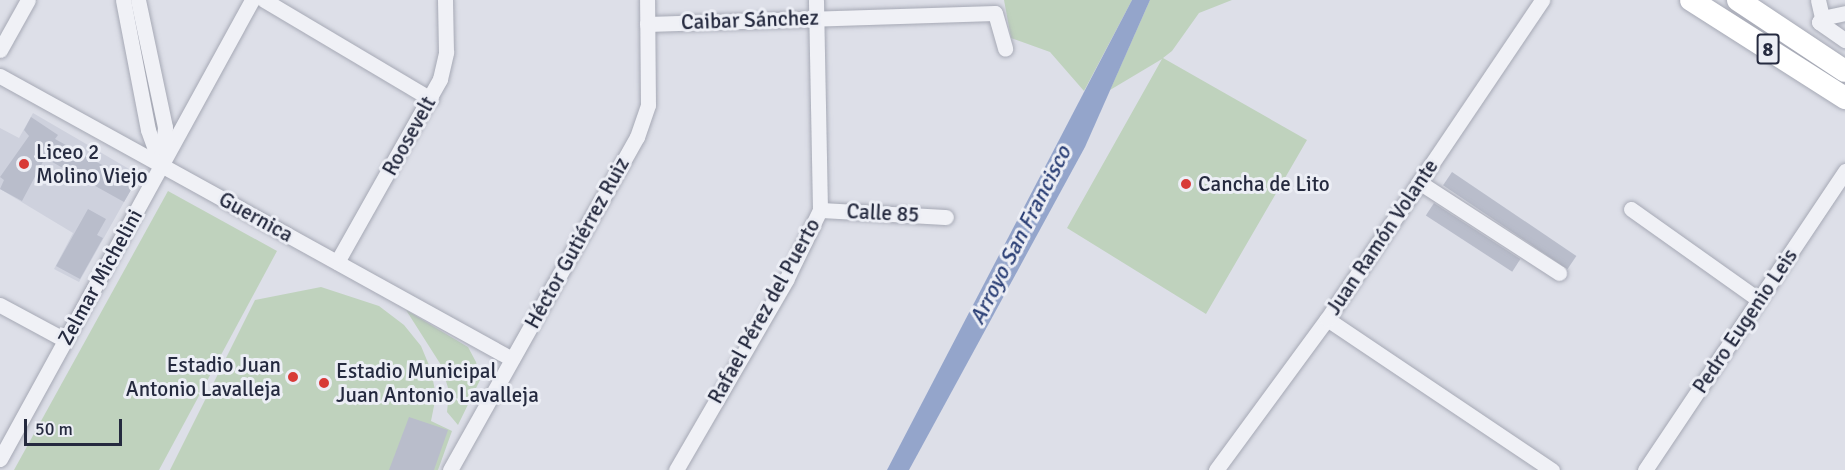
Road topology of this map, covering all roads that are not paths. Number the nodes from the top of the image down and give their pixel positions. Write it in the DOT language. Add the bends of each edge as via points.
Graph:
graph roads {
  1 [pos="28,0"];
  2 [pos="123,0"];
  3 [pos="252,0"];
  4 [pos="264,0"];
  5 [pos="445,0"];
  6 [pos="647,0"];
  7 [pos="816,0"];
  8 [pos="1542,0"];
  9 [pos="1691,0"];
  10 [pos="1738,0"];
  11 [pos="1818,0"];
  12 [pos="136,11"];
  13 [pos="1845,13"];
  14 [pos="816,18"];
  15 [pos="1821,20"];
  16 [pos="647,24"];
  17 [pos="1845,40"];
  18 [pos="0,50"];
  19 [pos="1005,50"];
  20 [pos="1841,60"];
  21 [pos="0,76"];
  22 [pos="1845,98"];
  23 [pos="430,99"];
  24 [pos="161,165"];
  25 [pos="1845,171"];
  26 [pos="1419,182"];
  27 [pos="1631,209"];
  28 [pos="820,210"];
  29 [pos="946,217"];
  30 [pos="338,262"];
  31 [pos="1559,273"];
  32 [pos="1758,300"];
  33 [pos="0,305"];
  34 [pos="1327,319"];
  35 [pos="65,340"];
  36 [pos="512,358"];
  37 [pos="0,459"];
  38 [pos="450,470"];
  39 [pos="676,470"];
  40 [pos="1216,470"];
  41 [pos="1552,470"];
  42 [pos="1645,470"];
  1 -- 18 [label="street"];
  2 -- 12 [label="street"];
  3 -- 24 [label="street, Zelmar Michelini"];
  4 -- 23 [label="street"];
  5 -- 23 [label="street, Roosevelt" via="445,66"];
  6 -- 16 [label="street, Héctor Gutiérrez Ruiz"];
  7 -- 14 [label="street, Rafael Pérez del Puerto"];
  8 -- 26 [label="street, Juan Ramón Volante"];
  9 -- 22 [label="highway, 8"];
  10 -- 20 [label="highway, 8"];
  11 -- 15 [label="street"];
  12 -- 24 [label="street" via="165,127"];
  13 -- 15 [label="street"];
  14 -- 16 [label="street, Caibar Sánchez"];
  14 -- 19 [label="street, Caibar Sánchez" via="995,13"];
  14 -- 28 [label="street, Rafael Pérez del Puerto"];
  15 -- 17 [label="street"];
  16 -- 36 [label="street, Héctor Gutiérrez Ruiz" via="648,105 637,137"];
  21 -- 24 [label="street, Guernica"];
  23 -- 30 [label="street, Roosevelt"];
  24 -- 30 [label="street, Guernica"];
  24 -- 35 [label="street, Zelmar Michelini"];
  25 -- 32 [label="street, Pedro Eugenio Leis"];
  26 -- 31 [label="street"];
  26 -- 34 [label="street, Juan Ramón Volante"];
  27 -- 32 [label="street"];
  28 -- 29 [label="street, Calle 85"];
  28 -- 39 [label="street, Rafael Pérez del Puerto" via="786,280"];
  30 -- 36 [label="street, Guernica"];
  32 -- 42 [label="street, Pedro Eugenio Leis"];
  33 -- 35 [label="street"];
  34 -- 40 [label="street, Juan Ramón Volante"];
  34 -- 41 [label="street"];
  35 -- 37 [label="street, Zelmar Michelini"];
  36 -- 38 [label="street, Héctor Gutiérrez Ruiz"];
}
